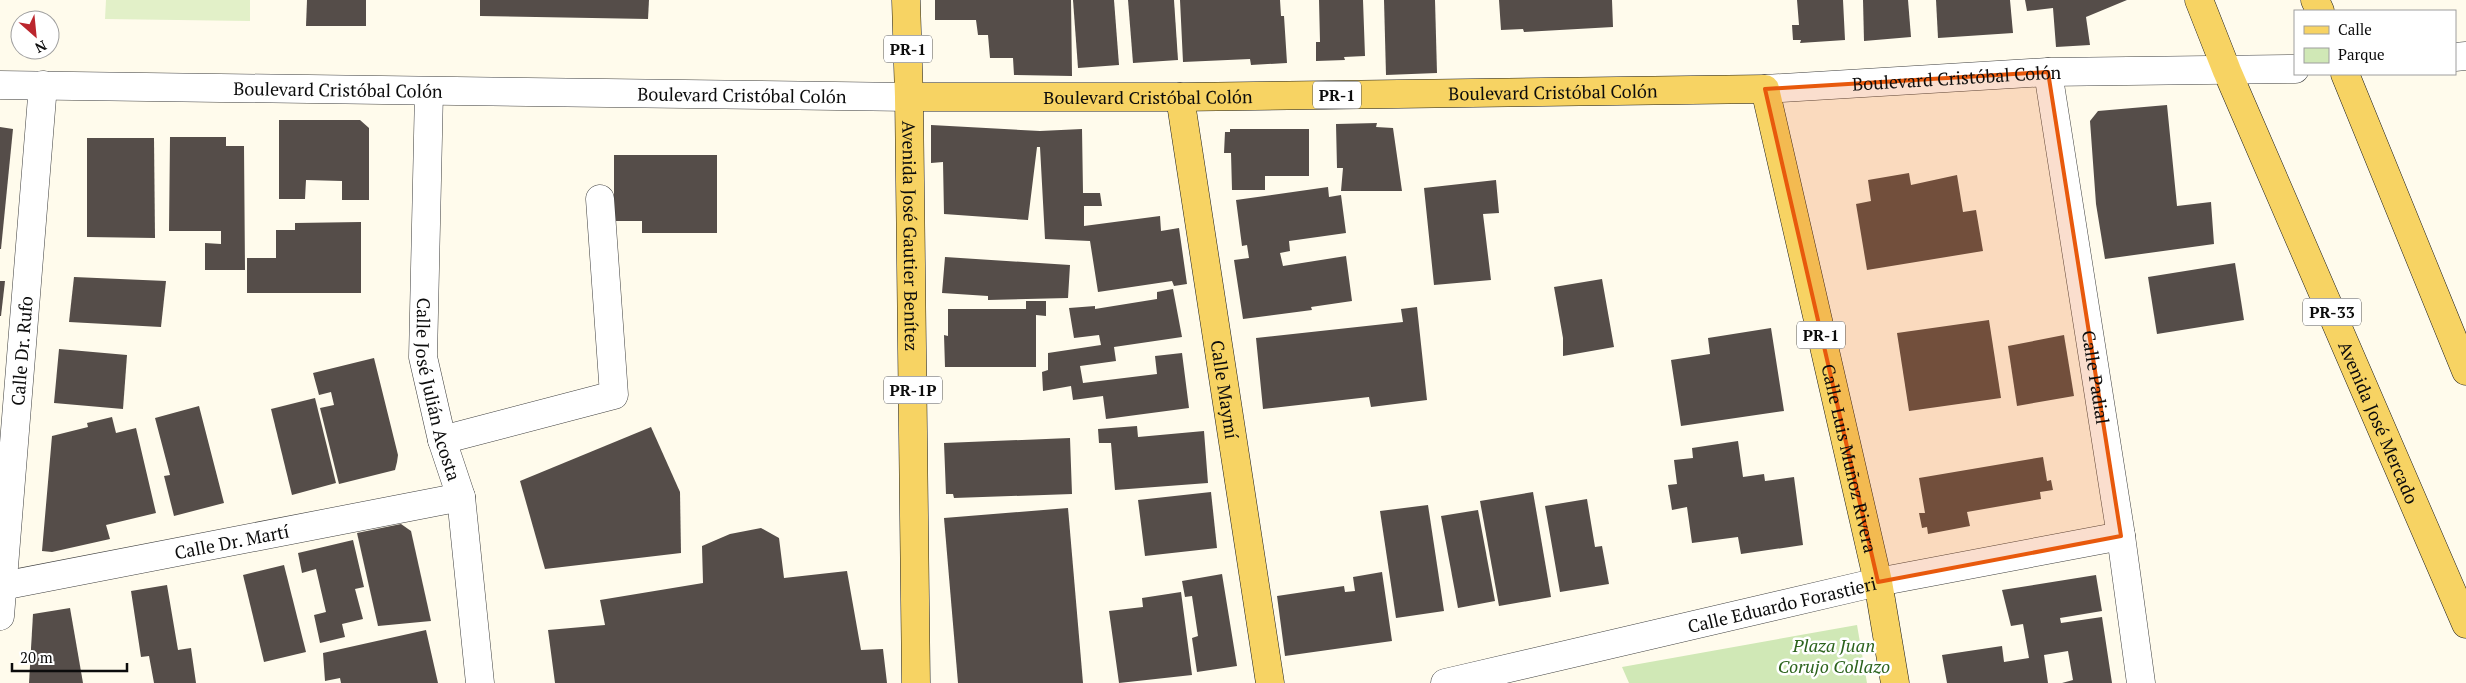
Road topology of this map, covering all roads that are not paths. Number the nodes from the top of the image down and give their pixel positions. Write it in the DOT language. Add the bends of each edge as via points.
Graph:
graph roads {
  1 [pos="906,0"];
  2 [pos="2199,0"];
  3 [pos="2294,70"];
  4 [pos="2227,71"];
  5 [pos="2048,72"];
  6 [pos="2345,75"];
  7 [pos="0,85"];
  8 [pos="43,85"];
  9 [pos="1765,89"];
  10 [pos="429,92"];
  11 [pos="1180,97"];
  12 [pos="910,98"];
  13 [pos="600,199"];
  14 [pos="2466,372"];
  15 [pos="442,440"];
  16 [pos="461,497"];
  17 [pos="2121,536"];
  18 [pos="1878,582"];
  19 [pos="2,586"];
  20 [pos="0,616"];
  21 [pos="2466,624"];
  22 [pos="480,683"];
  23 [pos="916,683"];
  24 [pos="1270,683"];
  25 [pos="1445,683"];
  26 [pos="1894,683"];
  27 [pos="2141,683"];
  1 -- 12 [label="main road, Avenida José Gautier Benítez / PR-1"];
  2 -- 4 [label="main road, Avenida José Mercado / PR-33"];
  3 -- 4 [label="street, Boulevard Cristóbal Colón"];
  4 -- 5 [label="street, Boulevard Cristóbal Colón"];
  4 -- 21 [label="main road, Avenida José Mercado / PR-33"];
  5 -- 9 [label="street, Boulevard Cristóbal Colón"];
  5 -- 17 [label="street, Calle Padial"];
  6 -- 14 [label="main road"];
  7 -- 8 [label="street, Boulevard Cristóbal Colón"];
  8 -- 10 [label="street, Boulevard Cristóbal Colón"];
  8 -- 19 [label="street, Calle Dr. Rufo"];
  9 -- 11 [label="main road, Boulevard Cristóbal Colón / PR-1"];
  9 -- 18 [label="main road, Calle Luis Muñoz Rivera / PR-1"];
  10 -- 12 [label="street, Boulevard Cristóbal Colón"];
  10 -- 15 [label="street, Calle José Julián Acosta" via="423,357"];
  11 -- 12 [label="main road, Boulevard Cristóbal Colón / PR-1"];
  11 -- 24 [label="main road, Calle Maymí"];
  12 -- 23 [label="main road, Avenida José Gautier Benítez / PR-1P"];
  13 -- 15 [label="street" via="614,395"];
  15 -- 16 [label="street, Calle José Julián Acosta"];
  16 -- 19 [label="street, Calle Dr. Martí"];
  16 -- 22 [label="street, Calle José Julián Acosta"];
  17 -- 18 [label="street, Calle Eduardo Forastieri"];
  17 -- 27 [label="street, Calle Padial"];
  18 -- 25 [label="street, Calle Eduardo Forastieri"];
  18 -- 26 [label="main road, Calle Luis Muñoz Rivera / PR-1"];
  19 -- 20 [label="street, Calle Dr. Rufo"];
}
